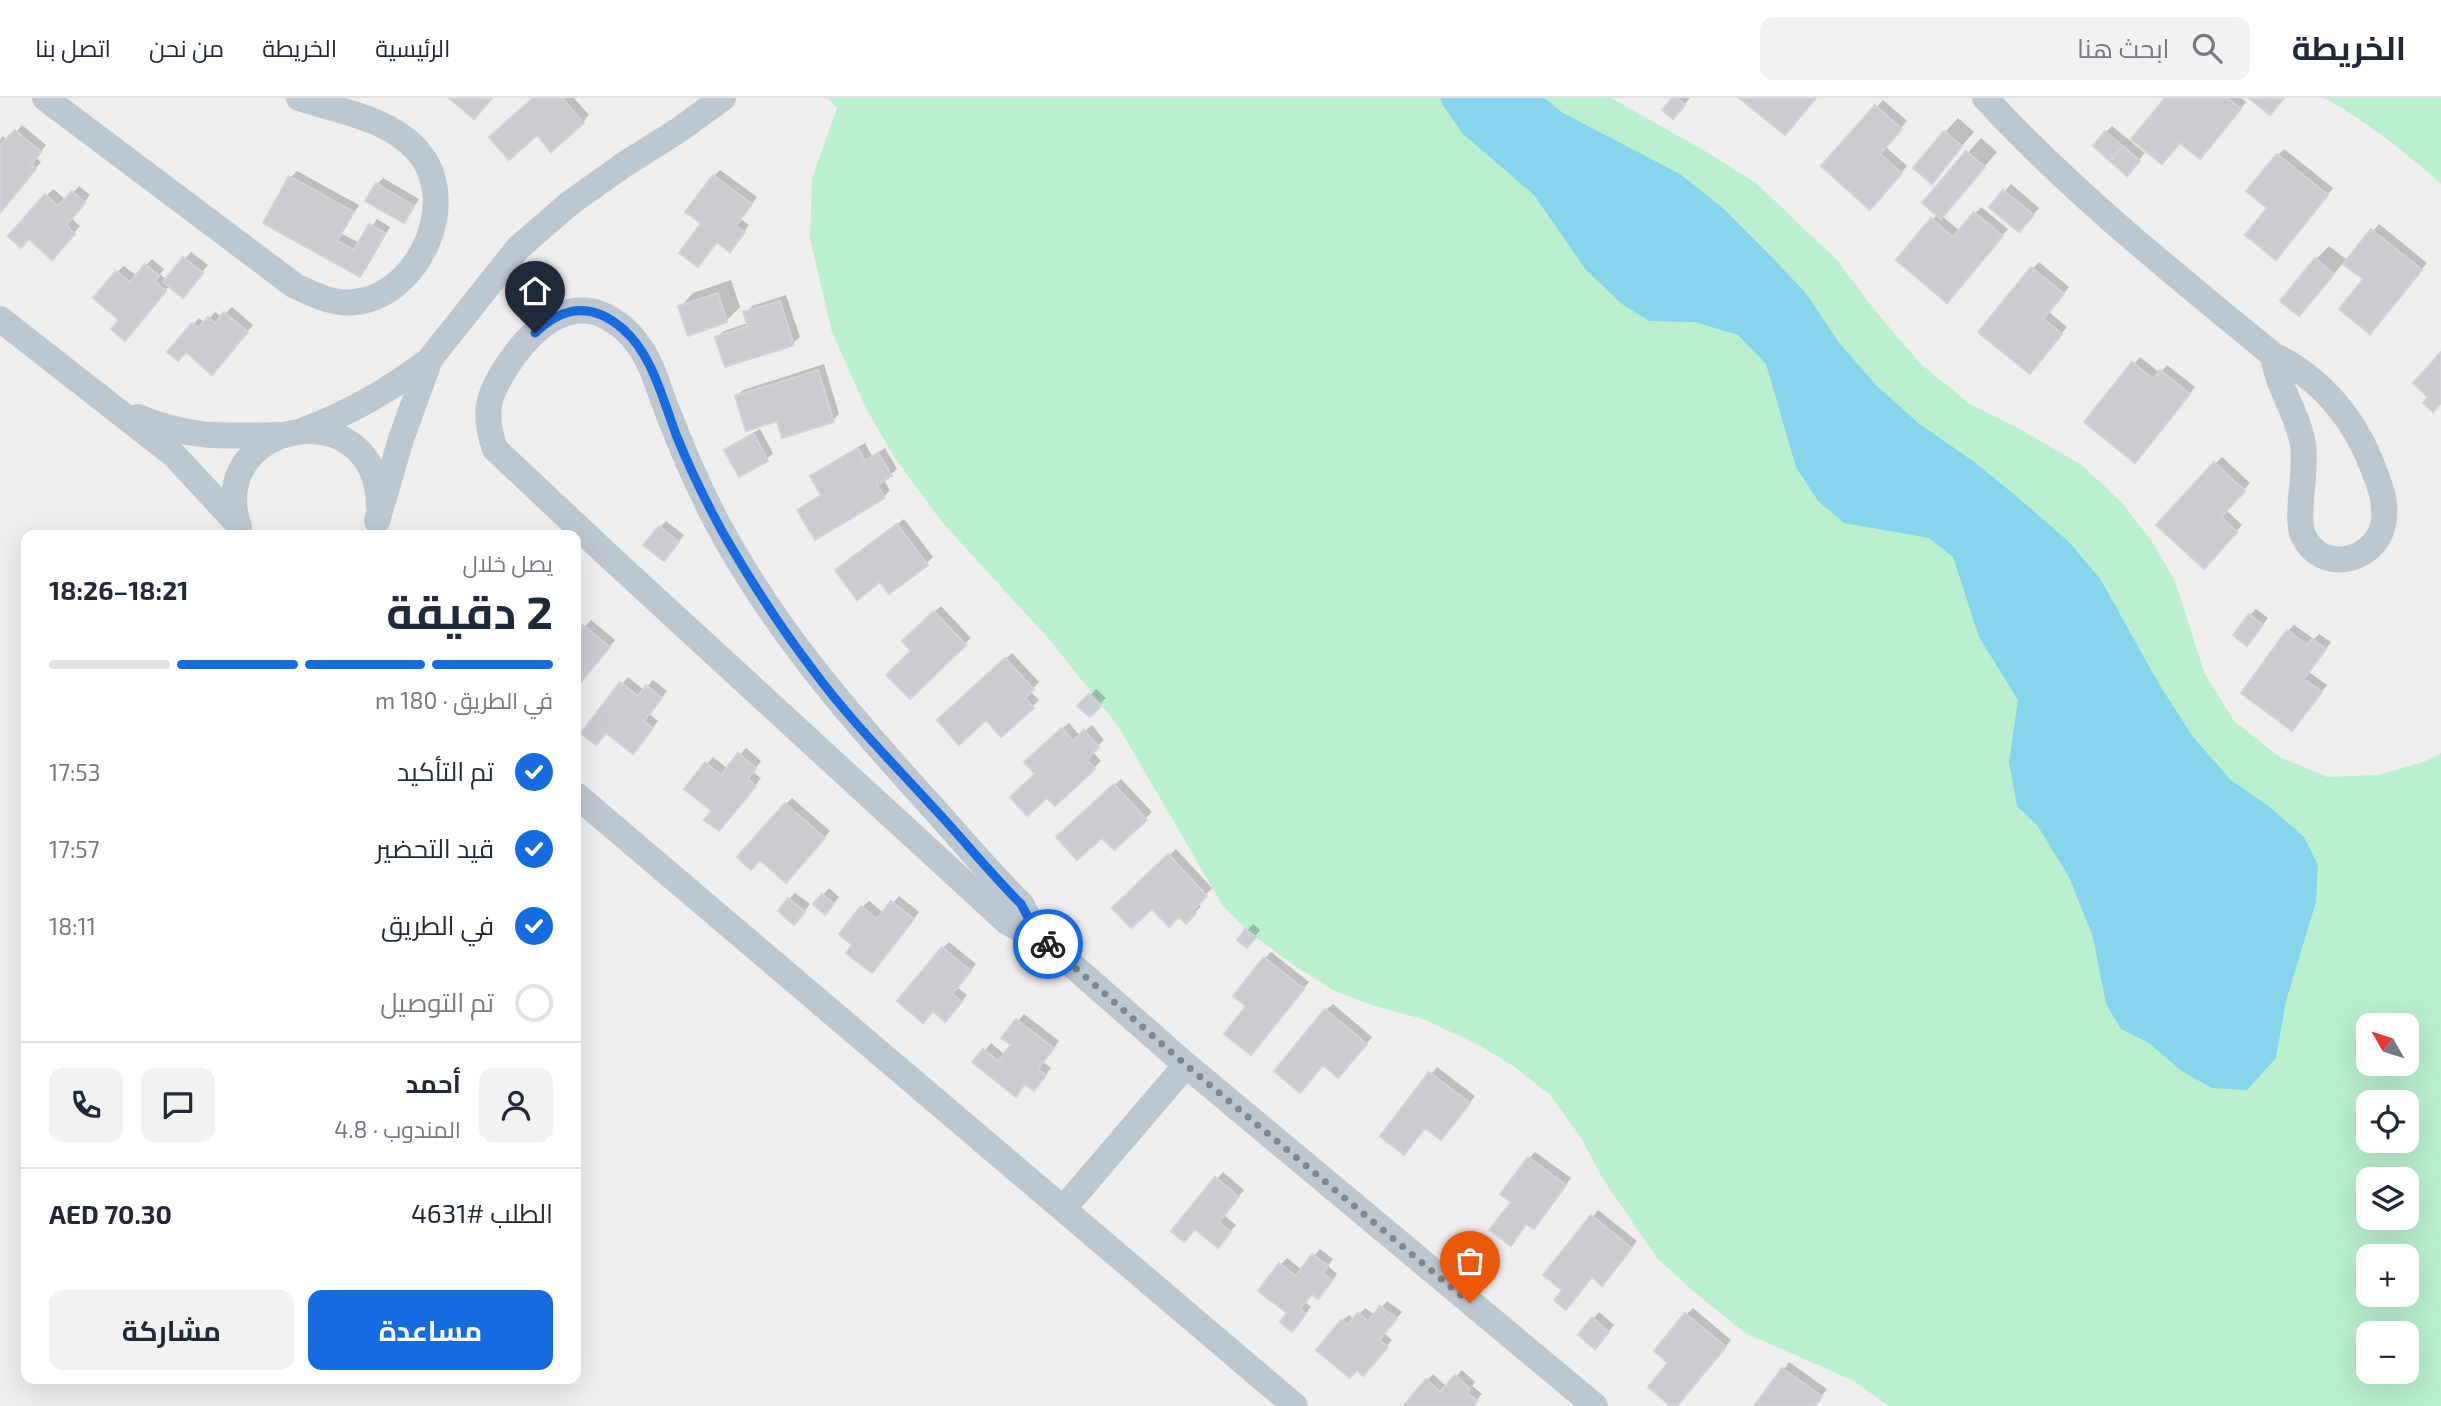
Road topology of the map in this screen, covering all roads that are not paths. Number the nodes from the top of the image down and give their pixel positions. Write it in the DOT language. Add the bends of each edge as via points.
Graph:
graph roads {
  1 [pos="45,98"];
  2 [pos="299,98"];
  3 [pos="723,98"];
  4 [pos="1985,98"];
  5 [pos="0,319"];
  6 [pos="2273,355"];
  7 [pos="430,359"];
  8 [pos="108,404"];
  9 [pos="292,433"];
  10 [pos="239,529"];
  11 [pos="375,530"];
  12 [pos="581,530"];
  13 [pos="581,530"];
  14 [pos="581,799"];
  15 [pos="1031,929"];
  16 [pos="1186,1065"];
  17 [pos="1064,1209"];
  18 [pos="1295,1406"];
  19 [pos="1595,1406"];
  1 -- 2 [label="street" via="295,286 325,300 357,302 387,291 411,268 435,222 437,196 430,171 417,149 397,132"];
  3 -- 7 [label="street" via="570,203 529,239"];
  4 -- 6 [label="street" via="2123,231"];
  5 -- 8 [label="street"];
  6 -- 6 [label="street" via="2278,381 2297,418 2303,444 2303,537 2322,555 2353,559 2368,551 2383,524 2385,505 2368,454 2335,403 2302,371"];
  7 -- 9 [label="street" via="370,401"];
  7 -- 11 [label="street"];
  8 -- 9 [label="street" via="159,426 195,435"];
  8 -- 10 [label="street" via="174,455"];
  9 -- 10 [label="street" via="265,444 242,471 234,505"];
  9 -- 11 [label="street" via="327,433 359,452 377,484"];
  12 -- 15 [label="street" via="495,449 487,427 488,404 515,354 549,320 586,309 622,327 647,359 685,456 722,531 813,671 1021,904"];
  13 -- 15 [label="street" via="1007,922"];
  14 -- 17 [label="street"];
  15 -- 16 [label="street"];
  16 -- 17 [label="street"];
  16 -- 19 [label="street"];
  17 -- 18 [label="street"];
}
